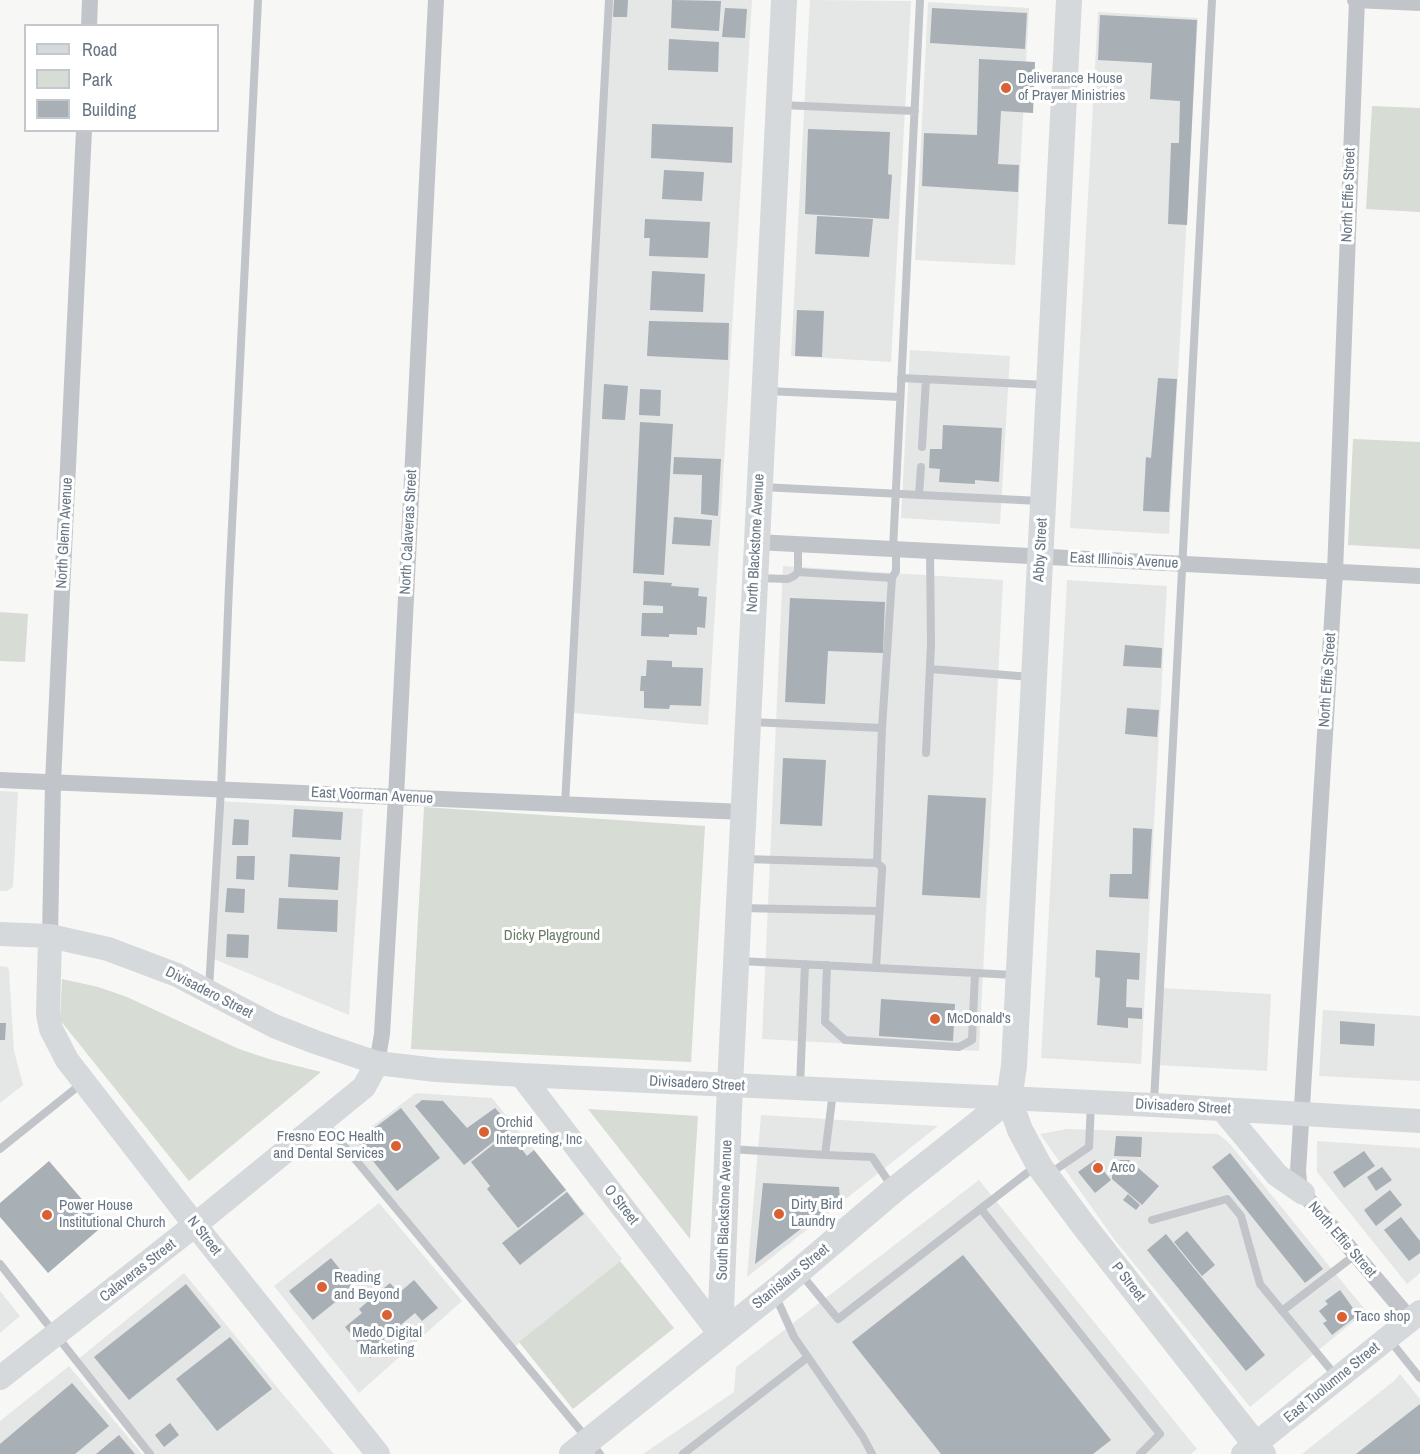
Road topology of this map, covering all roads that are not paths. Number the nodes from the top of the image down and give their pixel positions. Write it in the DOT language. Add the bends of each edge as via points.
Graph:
graph roads {
  1 [pos="90,0"];
  2 [pos="258,0"];
  3 [pos="436,0"];
  4 [pos="609,0"];
  5 [pos="784,0"];
  6 [pos="920,0"];
  7 [pos="1069,0"];
  8 [pos="1212,0"];
  9 [pos="1356,0"];
  10 [pos="1420,3"];
  11 [pos="89,24"];
  12 [pos="779,105"];
  13 [pos="915,111"];
  14 [pos="84,132"];
  15 [pos="901,378"];
  16 [pos="926,379"];
  17 [pos="1050,385"];
  18 [pos="764,391"];
  19 [pos="900,398"];
  20 [pos="922,447"];
  21 [pos="921,467"];
  22 [pos="759,487"];
  23 [pos="896,494"];
  24 [pos="919,495"];
  25 [pos="1044,501"];
  26 [pos="756,542"];
  27 [pos="798,544"];
  28 [pos="894,549"];
  29 [pos="930,551"];
  30 [pos="1041,557"];
  31 [pos="1182,564"];
  32 [pos="798,572"];
  33 [pos="1335,572"];
  34 [pos="1420,576"];
  35 [pos="754,578"];
  36 [pos="892,578"];
  37 [pos="930,669"];
  38 [pos="1035,678"];
  39 [pos="748,722"];
  40 [pos="882,728"];
  41 [pos="926,753"];
  42 [pos="0,780"];
  43 [pos="53,782"];
  44 [pos="221,789"];
  45 [pos="396,797"];
  46 [pos="565,805"];
  47 [pos="744,812"];
  48 [pos="742,858"];
  49 [pos="878,863"];
  50 [pos="740,908"];
  51 [pos="879,911"];
  52 [pos="0,934"];
  53 [pos="50,936"];
  54 [pos="737,960"];
  55 [pos="805,964"];
  56 [pos="827,965"];
  57 [pos="876,968"];
  58 [pos="975,973"];
  59 [pos="1019,975"];
  60 [pos="209,991"];
  61 [pos="377,1063"];
  62 [pos="521,1075"];
  63 [pos="84,1082"];
  64 [pos="730,1085"];
  65 [pos="800,1089"];
  66 [pos="833,1091"];
  67 [pos="1009,1099"];
  68 [pos="1091,1103"];
  69 [pos="1154,1105"];
  70 [pos="1222,1109"];
  71 [pos="1300,1115"];
  72 [pos="322,1121"];
  73 [pos="1420,1121"];
  74 [pos="0,1149"];
  75 [pos="728,1149"];
  76 [pos="825,1155"];
  77 [pos="1042,1170"];
  78 [pos="894,1190"];
  79 [pos="1303,1193"];
  80 [pos="981,1209"];
  81 [pos="1152,1220"];
  82 [pos="195,1225"];
  83 [pos="1355,1255"];
  84 [pos="0,1264"];
  85 [pos="799,1271"];
  86 [pos="773,1292"];
  87 [pos="1282,1311"];
  88 [pos="1415,1316"];
  89 [pos="720,1334"];
  90 [pos="55,1336"];
  91 [pos="1388,1338"];
  92 [pos="808,1357"];
  93 [pos="0,1378"];
  94 [pos="1338,1378"];
  95 [pos="1420,1378"];
  96 [pos="587,1450"];
  97 [pos="1254,1451"];
  98 [pos="870,1453"];
  99 [pos="150,1454"];
  100 [pos="378,1454"];
  101 [pos="683,1454"];
  102 [pos="1140,1454"];
  1 -- 11 [label="street"];
  2 -- 44 [label="lane"];
  3 -- 45 [label="street, North Calaveras Street"];
  4 -- 46 [label="lane"];
  5 -- 12 [label="main road, North Blackstone Avenue"];
  6 -- 13 [label="lane"];
  7 -- 17 [label="main road, Abby Street"];
  8 -- 31 [label="lane"];
  9 -- 10 [label="street"];
  9 -- 33 [label="street, North Effie Street"];
  12 -- 13 [label="lane"];
  12 -- 18 [label="main road, North Blackstone Avenue"];
  13 -- 15 [label="lane"];
  14 -- 43 [label="street, North Glenn Avenue"];
  15 -- 16 [label="lane"];
  15 -- 19 [label="lane"];
  16 -- 17 [label="lane"];
  16 -- 20 [label="lane"];
  17 -- 25 [label="main road, Abby Street"];
  18 -- 19 [label="lane"];
  18 -- 22 [label="main road, North Blackstone Avenue"];
  19 -- 23 [label="lane"];
  21 -- 24 [label="lane"];
  22 -- 23 [label="lane"];
  22 -- 26 [label="main road, North Blackstone Avenue"];
  23 -- 24 [label="lane"];
  23 -- 28 [label="lane"];
  24 -- 25 [label="lane"];
  25 -- 30 [label="main road, Abby Street"];
  26 -- 27 [label="street, East Illinois Avenue"];
  26 -- 35 [label="main road, North Blackstone Avenue"];
  27 -- 28 [label="street, East Illinois Avenue"];
  27 -- 32 [label="lane"];
  28 -- 29 [label="street, East Illinois Avenue"];
  28 -- 36 [label="lane" via="896,571"];
  29 -- 30 [label="street, East Illinois Avenue"];
  29 -- 37 [label="lane"];
  30 -- 31 [label="street, East Illinois Avenue"];
  30 -- 38 [label="main road, Abby Street"];
  31 -- 33 [label="street, East Illinois Avenue"];
  31 -- 69 [label="lane"];
  32 -- 35 [label="lane" via="788,579"];
  32 -- 36 [label="lane"];
  33 -- 34 [label="street, East Illinois Avenue"];
  33 -- 71 [label="street, North Effie Street"];
  35 -- 39 [label="main road, North Blackstone Avenue"];
  36 -- 40 [label="lane"];
  37 -- 38 [label="lane"];
  37 -- 41 [label="lane"];
  38 -- 59 [label="main road, Abby Street"];
  39 -- 40 [label="lane"];
  39 -- 47 [label="main road, North Blackstone Avenue"];
  40 -- 49 [label="lane"];
  42 -- 43 [label="street, East Voorman Avenue"];
  43 -- 44 [label="street, East Voorman Avenue"];
  43 -- 53 [label="street, North Glenn Avenue"];
  44 -- 45 [label="street, East Voorman Avenue"];
  44 -- 60 [label="lane"];
  45 -- 46 [label="street, East Voorman Avenue"];
  45 -- 61 [label="street, North Calaveras Street"];
  46 -- 47 [label="street, East Voorman Avenue"];
  47 -- 48 [label="main road, North Blackstone Avenue"];
  48 -- 49 [label="lane"];
  48 -- 50 [label="main road, North Blackstone Avenue"];
  49 -- 51 [label="lane" via="882,867"];
  50 -- 51 [label="lane"];
  50 -- 54 [label="main road, North Blackstone Avenue"];
  51 -- 57 [label="lane"];
  52 -- 53 [label="street, Divisadero Street"];
  53 -- 60 [label="street, Divisadero Street" via="108,949"];
  53 -- 63 [label="street, N Street" via="47,997 51,1029"];
  54 -- 55 [label="lane"];
  54 -- 64 [label="main road, North Blackstone Avenue"];
  55 -- 56 [label="lane"];
  55 -- 65 [label="lane"];
  56 -- 57 [label="lane"];
  56 -- 58 [label="lane" via="825,1022 844,1040 960,1047 972,1040"];
  57 -- 58 [label="lane"];
  58 -- 59 [label="lane"];
  59 -- 67 [label="main road, Abby Street"];
  60 -- 61 [label="street, Divisadero Street" via="274,1026"];
  61 -- 62 [label="street, Divisadero Street"];
  61 -- 72 [label="street, Calaveras Street" via="364,1087"];
  62 -- 64 [label="street, Divisadero Street"];
  62 -- 89 [label="street, O Street"];
  63 -- 74 [label="lane"];
  63 -- 82 [label="street, N Street"];
  64 -- 65 [label="street, Divisadero Street"];
  64 -- 75 [label="main road, South Blackstone Avenue"];
  65 -- 66 [label="street, Divisadero Street"];
  66 -- 67 [label="street, Divisadero Street"];
  66 -- 76 [label="lane"];
  67 -- 68 [label="street, Divisadero Street"];
  67 -- 77 [label="main road, P Street" via="1020,1130"];
  67 -- 78 [label="main road, Stanislaus Street"];
  68 -- 69 [label="street, Divisadero Street"];
  68 -- 77 [label="lane" via="1089,1147"];
  69 -- 70 [label="street, Divisadero Street"];
  70 -- 71 [label="street, Divisadero Street"];
  70 -- 79 [label="street" via="1277,1175"];
  71 -- 73 [label="street, Divisadero Street"];
  71 -- 79 [label="street, North Effie Street" via="1298,1171"];
  72 -- 82 [label="street, Calaveras Street"];
  72 -- 96 [label="lane"];
  75 -- 76 [label="lane"];
  75 -- 89 [label="main road, South Blackstone Avenue"];
  76 -- 78 [label="lane" via="872,1157"];
  77 -- 80 [label="lane"];
  77 -- 97 [label="main road, P Street"];
  78 -- 85 [label="main road, Stanislaus Street"];
  79 -- 83 [label="street, North Effie Street"];
  80 -- 85 [label="lane" via="838,1319"];
  80 -- 102 [label="lane" via="1160,1434"];
  81 -- 87 [label="lane" via="1227,1199 1241,1216 1260,1284"];
  82 -- 90 [label="street, Calaveras Street"];
  82 -- 100 [label="street, N Street"];
  83 -- 87 [label="lane"];
  83 -- 88 [label="street, North Effie Street"];
  84 -- 90 [label="lane"];
  85 -- 86 [label="main road, Stanislaus Street"];
  86 -- 89 [label="main road, Stanislaus Street"];
  86 -- 92 [label="lane"];
  87 -- 94 [label="lane"];
  88 -- 91 [label="street, East Tuolumne Street"];
  89 -- 96 [label="main road, Stanislaus Street"];
  90 -- 93 [label="street, Calaveras Street"];
  90 -- 99 [label="lane"];
  91 -- 94 [label="street, East Tuolumne Street"];
  91 -- 95 [label="lane"];
  92 -- 98 [label="lane"];
  92 -- 101 [label="lane"];
  94 -- 97 [label="street, East Tuolumne Street"];
}
